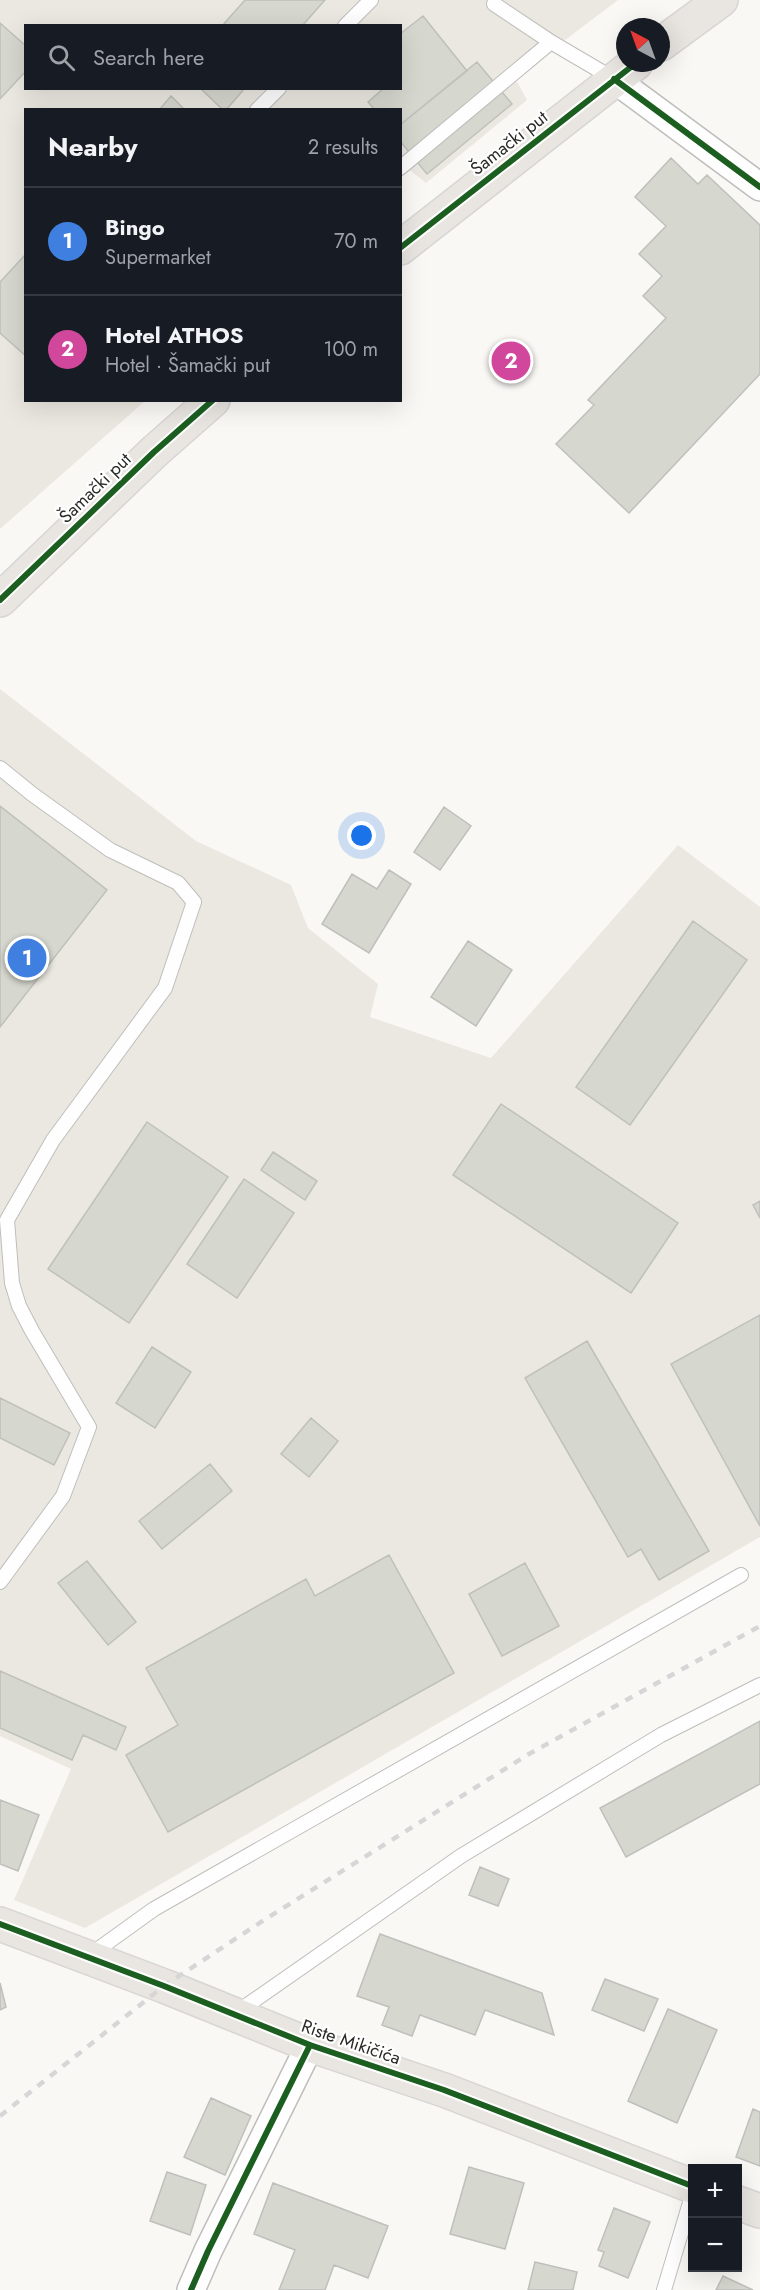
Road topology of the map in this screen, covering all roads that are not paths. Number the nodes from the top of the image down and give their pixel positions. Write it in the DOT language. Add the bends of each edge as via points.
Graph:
graph roads {
  1 [pos="371,0"];
  2 [pos="721,0"];
  3 [pos="494,1"];
  4 [pos="347,24"];
  5 [pos="670,37"];
  6 [pos="551,42"];
  7 [pos="616,67"];
  8 [pos="624,72"];
  9 [pos="626,72"];
  10 [pos="277,90"];
  11 [pos="260,108"];
  12 [pos="402,166"];
  13 [pos="760,187"];
  14 [pos="402,246"];
  15 [pos="211,402"];
  16 [pos="0,600"];
  17 [pos="0,768"];
  18 [pos="741,1575"];
  19 [pos="0,1582"];
  20 [pos="760,1685"];
  21 [pos="0,1924"];
  22 [pos="86,1958"];
  23 [pos="234,2014"];
  24 [pos="310,2045"];
  25 [pos="688,2184"];
  26 [pos="742,2204"];
  27 [pos="760,2211"];
  28 [pos="688,2212"];
  29 [pos="191,2290"];
  30 [pos="664,2290"];
  1 -- 4 [label="lane"];
  2 -- 5 [label="main road"];
  3 -- 6 [label="lane"];
  6 -- 7 [label="lane"];
  6 -- 12 [label="lane"];
  8 -- 14 [label="main road, Šamački put"];
  9 -- 13 [label="street"];
  10 -- 11 [label="lane"];
  15 -- 16 [label="main road, Šamački put"];
  17 -- 19 [label="lane" via="110,850 178,883 194,902 165,988 53,1140 7,1220 12,1283 19,1306 89,1427 63,1496"];
  18 -- 22 [label="lane" via="154,1909"];
  20 -- 23 [label="lane" via="661,1735 461,1856"];
  21 -- 22 [label="main road, Riste Mikičića"];
  22 -- 23 [label="main road, Riste Mikičića"];
  23 -- 24 [label="main road, Riste Mikičića"];
  24 -- 25 [label="main road, Riste Mikičića" via="444,2090"];
  24 -- 29 [label="street"];
  26 -- 27 [label="main road"];
  28 -- 30 [label="lane"];
}
